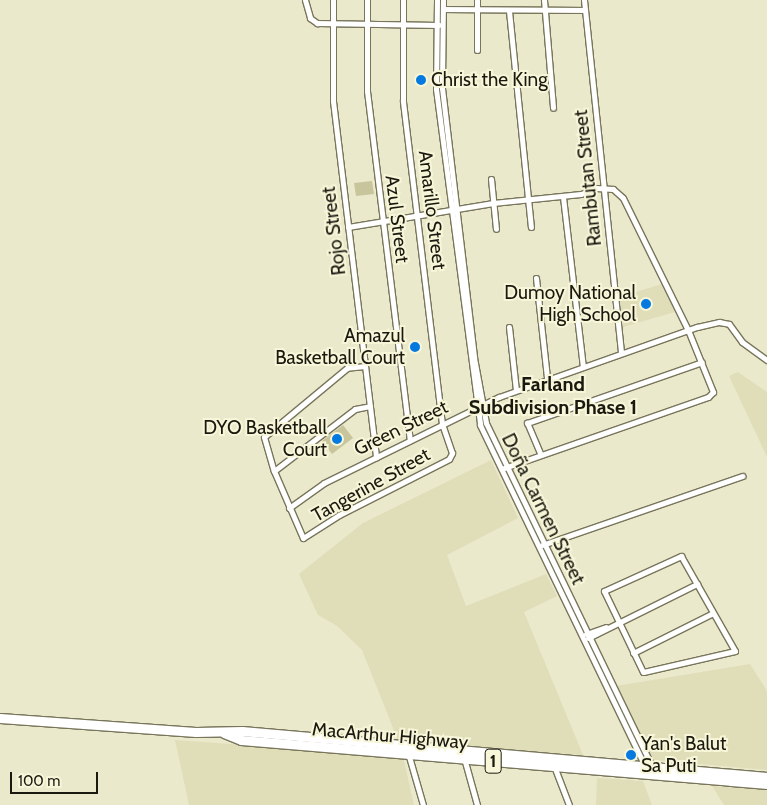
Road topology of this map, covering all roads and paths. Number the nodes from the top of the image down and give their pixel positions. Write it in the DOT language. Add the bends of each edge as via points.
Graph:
graph roads {
  1 [pos="305,0"];
  2 [pos="333,0"];
  3 [pos="367,0"];
  4 [pos="403,0"];
  5 [pos="437,0"];
  6 [pos="443,0"];
  7 [pos="477,0"];
  8 [pos="544,0"];
  9 [pos="584,0"];
  10 [pos="443,9"];
  11 [pos="477,10"];
  12 [pos="585,10"];
  13 [pos="509,11"];
  14 [pos="545,12"];
  15 [pos="332,24"];
  16 [pos="367,24"];
  17 [pos="402,24"];
  18 [pos="439,25"];
  19 [pos="477,50"];
  20 [pos="553,108"];
  21 [pos="491,179"];
  22 [pos="603,188"];
  23 [pos="563,196"];
  24 [pos="529,199"];
  25 [pos="493,203"];
  26 [pos="454,210"];
  27 [pos="418,216"];
  28 [pos="382,221"];
  29 [pos="348,227"];
  30 [pos="531,227"];
  31 [pos="496,229"];
  32 [pos="536,278"];
  33 [pos="468,323"];
  34 [pos="508,327"];
  35 [pos="688,330"];
  36 [pos="620,353"];
  37 [pos="767,360"];
  38 [pos="702,362"];
  39 [pos="365,366"];
  40 [pos="583,366"];
  41 [pos="547,378"];
  42 [pos="516,390"];
  43 [pos="482,405"];
  44 [pos="370,406"];
  45 [pos="476,408"];
  46 [pos="442,424"];
  47 [pos="410,440"];
  48 [pos="540,453"];
  49 [pos="376,457"];
  50 [pos="506,467"];
  51 [pos="499,470"];
  52 [pos="274,471"];
  53 [pos="742,476"];
  54 [pos="289,508"];
  55 [pos="543,544"];
  56 [pos="537,546"];
  57 [pos="697,584"];
  58 [pos="713,613"];
  59 [pos="618,621"];
  60 [pos="588,636"];
  61 [pos="582,639"];
  62 [pos="633,652"];
  63 [pos="0,718"];
  64 [pos="221,732"];
  65 [pos="408,754"];
  66 [pos="463,754"];
  67 [pos="553,762"];
  68 [pos="650,770"];
  69 [pos="765,780"];
  70 [pos="423,805"];
  71 [pos="477,805"];
  72 [pos="569,805"];
  1 -- 15 [label="street" via="312,20"];
  2 -- 15 [label="street, Rojo Street"];
  3 -- 16 [label="street, Azul Street"];
  4 -- 17 [label="street, Amarillo Street"];
  5 -- 18 [label="street, Doña Carmen Street"];
  6 -- 10 [label="street, Doña Carmen Street"];
  7 -- 11 [label="street"];
  8 -- 14 [label="street"];
  9 -- 12 [label="street, Rambutan Street"];
  10 -- 11 [label="street"];
  10 -- 18 [label="street, Doña Carmen Street"];
  11 -- 13 [label="street"];
  11 -- 19 [label="street"];
  12 -- 14 [label="street"];
  12 -- 22 [label="street, Rambutan Street"];
  13 -- 14 [label="street"];
  13 -- 24 [label="street" via="511,55"];
  14 -- 20 [label="street"];
  15 -- 16 [label="street"];
  15 -- 29 [label="street, Rojo Street" via="333,101"];
  16 -- 17 [label="street"];
  16 -- 28 [label="street, Azul Street" via="367,91"];
  17 -- 18 [label="street"];
  17 -- 27 [label="street, Amarillo Street" via="402,87"];
  18 -- 26 [label="street, Doña Carmen Street" via="439,89"];
  21 -- 25 [label="street"];
  22 -- 23 [label="street"];
  22 -- 35 [label="street" via="612,189 623,198"];
  22 -- 36 [label="street, Rambutan Street"];
  23 -- 24 [label="street"];
  23 -- 40 [label="street"];
  24 -- 25 [label="street"];
  24 -- 30 [label="street"];
  25 -- 26 [label="street"];
  25 -- 31 [label="street"];
  26 -- 27 [label="street"];
  26 -- 33 [label="street, Doña Carmen Street"];
  27 -- 28 [label="street"];
  27 -- 46 [label="street, Amarillo Street"];
  28 -- 29 [label="street"];
  28 -- 47 [label="street, Azul Street"];
  29 -- 39 [label="street, Rojo Street"];
  32 -- 41 [label="street"];
  33 -- 43 [label="street, Doña Carmen Street"];
  33 -- 45 [label="street, Doña Carmen Street"];
  34 -- 42 [label="street"];
  35 -- 36 [label="street, Green Street"];
  35 -- 37 [label="street, Green Street" via="726,322 742,342"];
  35 -- 38 [label="street"];
  36 -- 40 [label="street, Green Street"];
  38 -- 48 [label="street" via="713,386 711,395"];
  38 -- 48 [label="street" via="527,423"];
  39 -- 44 [label="street, Rojo Street"];
  39 -- 52 [label="street" via="347,368 265,434 264,443"];
  40 -- 41 [label="street, Green Street"];
  41 -- 42 [label="street, Green Street"];
  42 -- 43 [label="street, Green Street"];
  43 -- 45 [label="street, Green Street"];
  43 -- 50 [label="street, Doña Carmen Street"];
  44 -- 49 [label="street, Rojo Street"];
  44 -- 52 [label="street" via="355,409"];
  45 -- 46 [label="street, Green Street"];
  45 -- 51 [label="street, Doña Carmen Street"];
  46 -- 47 [label="street, Green Street"];
  46 -- 54 [label="street, Tangerine Street" via="452,451 449,459 338,515 307,538 300,536"];
  47 -- 49 [label="street, Green Street"];
  48 -- 50 [label="street"];
  49 -- 54 [label="street, Green Street" via="320,485"];
  50 -- 51 [label="street"];
  50 -- 55 [label="street, Doña Carmen Street"];
  51 -- 56 [label="street, Doña Carmen Street"];
  52 -- 54 [label="street"];
  53 -- 55 [label="street"];
  55 -- 56 [label="street"];
  55 -- 60 [label="street, Doña Carmen Street"];
  56 -- 61 [label="street, Doña Carmen Street"];
  57 -- 58 [label="street"];
  57 -- 59 [label="street"];
  57 -- 59 [label="street" via="681,556 604,591"];
  58 -- 62 [label="street"];
  58 -- 62 [label="street" via="735,651 643,672"];
  59 -- 60 [label="street"];
  59 -- 62 [label="street"];
  60 -- 61 [label="street"];
  60 -- 68 [label="street, Doña Carmen Street"];
  61 -- 68 [label="street, Doña Carmen Street"];
  63 -- 64 [label="highway, MacArthur Highway / 1"];
  64 -- 65 [label="highway, MacArthur Highway / 1" via="241,740"];
  64 -- 66 [label="highway, MacArthur Highway / 1" via="242,731"];
  65 -- 66 [label="highway, MacArthur Highway / 1"];
  65 -- 70 [label="street"];
  66 -- 67 [label="highway, MacArthur Highway / 1"];
  66 -- 71 [label="street"];
  67 -- 68 [label="highway, MacArthur Highway / 1"];
  67 -- 72 [label="street"];
  68 -- 69 [label="highway, MacArthur Highway / 1"];
}
